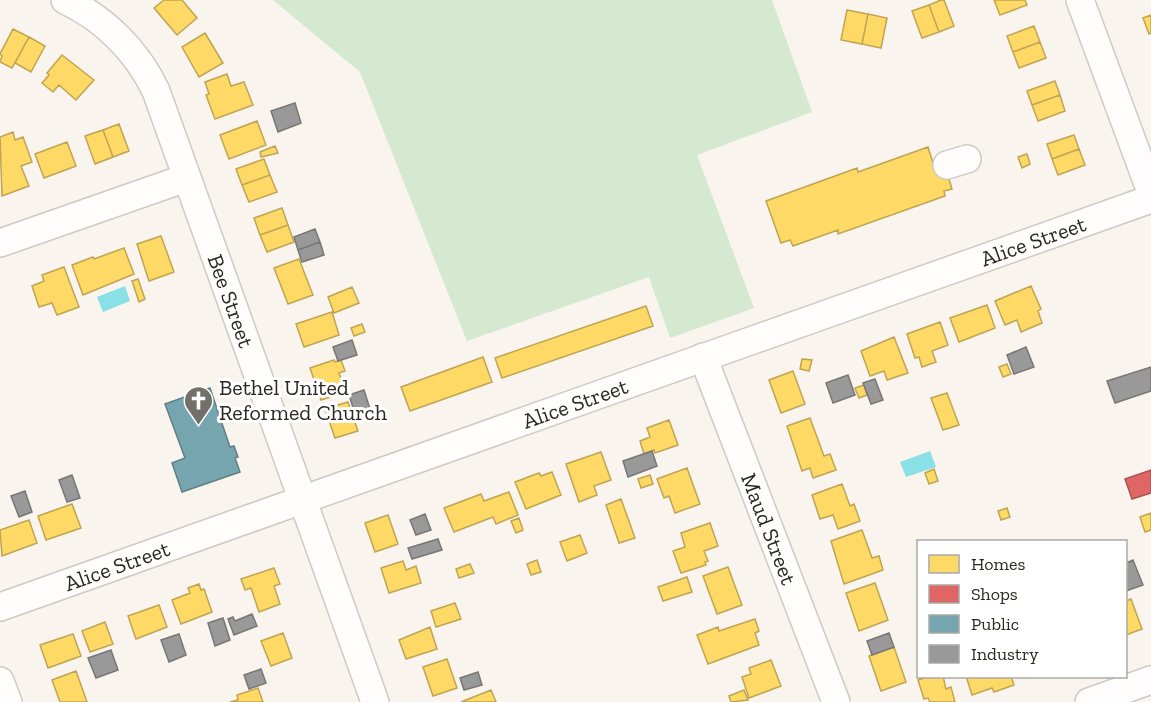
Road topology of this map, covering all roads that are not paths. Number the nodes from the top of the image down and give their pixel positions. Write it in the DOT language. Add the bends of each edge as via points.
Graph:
graph roads {
  1 [pos="65,0"];
  2 [pos="1080,0"];
  3 [pos="186,178"];
  4 [pos="1151,192"];
  5 [pos="1151,199"];
  6 [pos="0,243"];
  7 [pos="703,357"];
  8 [pos="302,498"];
  9 [pos="0,607"];
  10 [pos="1151,680"];
  11 [pos="0,681"];
  12 [pos="8,702"];
  13 [pos="375,702"];
  14 [pos="836,702"];
  15 [pos="1089,702"];
  1 -- 3 [label="street, Bee Street" via="110,29 140,64 156,91"];
  2 -- 4 [label="street"];
  3 -- 6 [label="street"];
  3 -- 8 [label="street, Bee Street"];
  5 -- 7 [label="street, Alice Street"];
  7 -- 8 [label="street, Alice Street"];
  7 -- 14 [label="street, Maud Street"];
  8 -- 9 [label="street, Alice Street"];
  8 -- 13 [label="street, Bee Street"];
  10 -- 15 [label="street"];
  11 -- 12 [label="street"];
}
